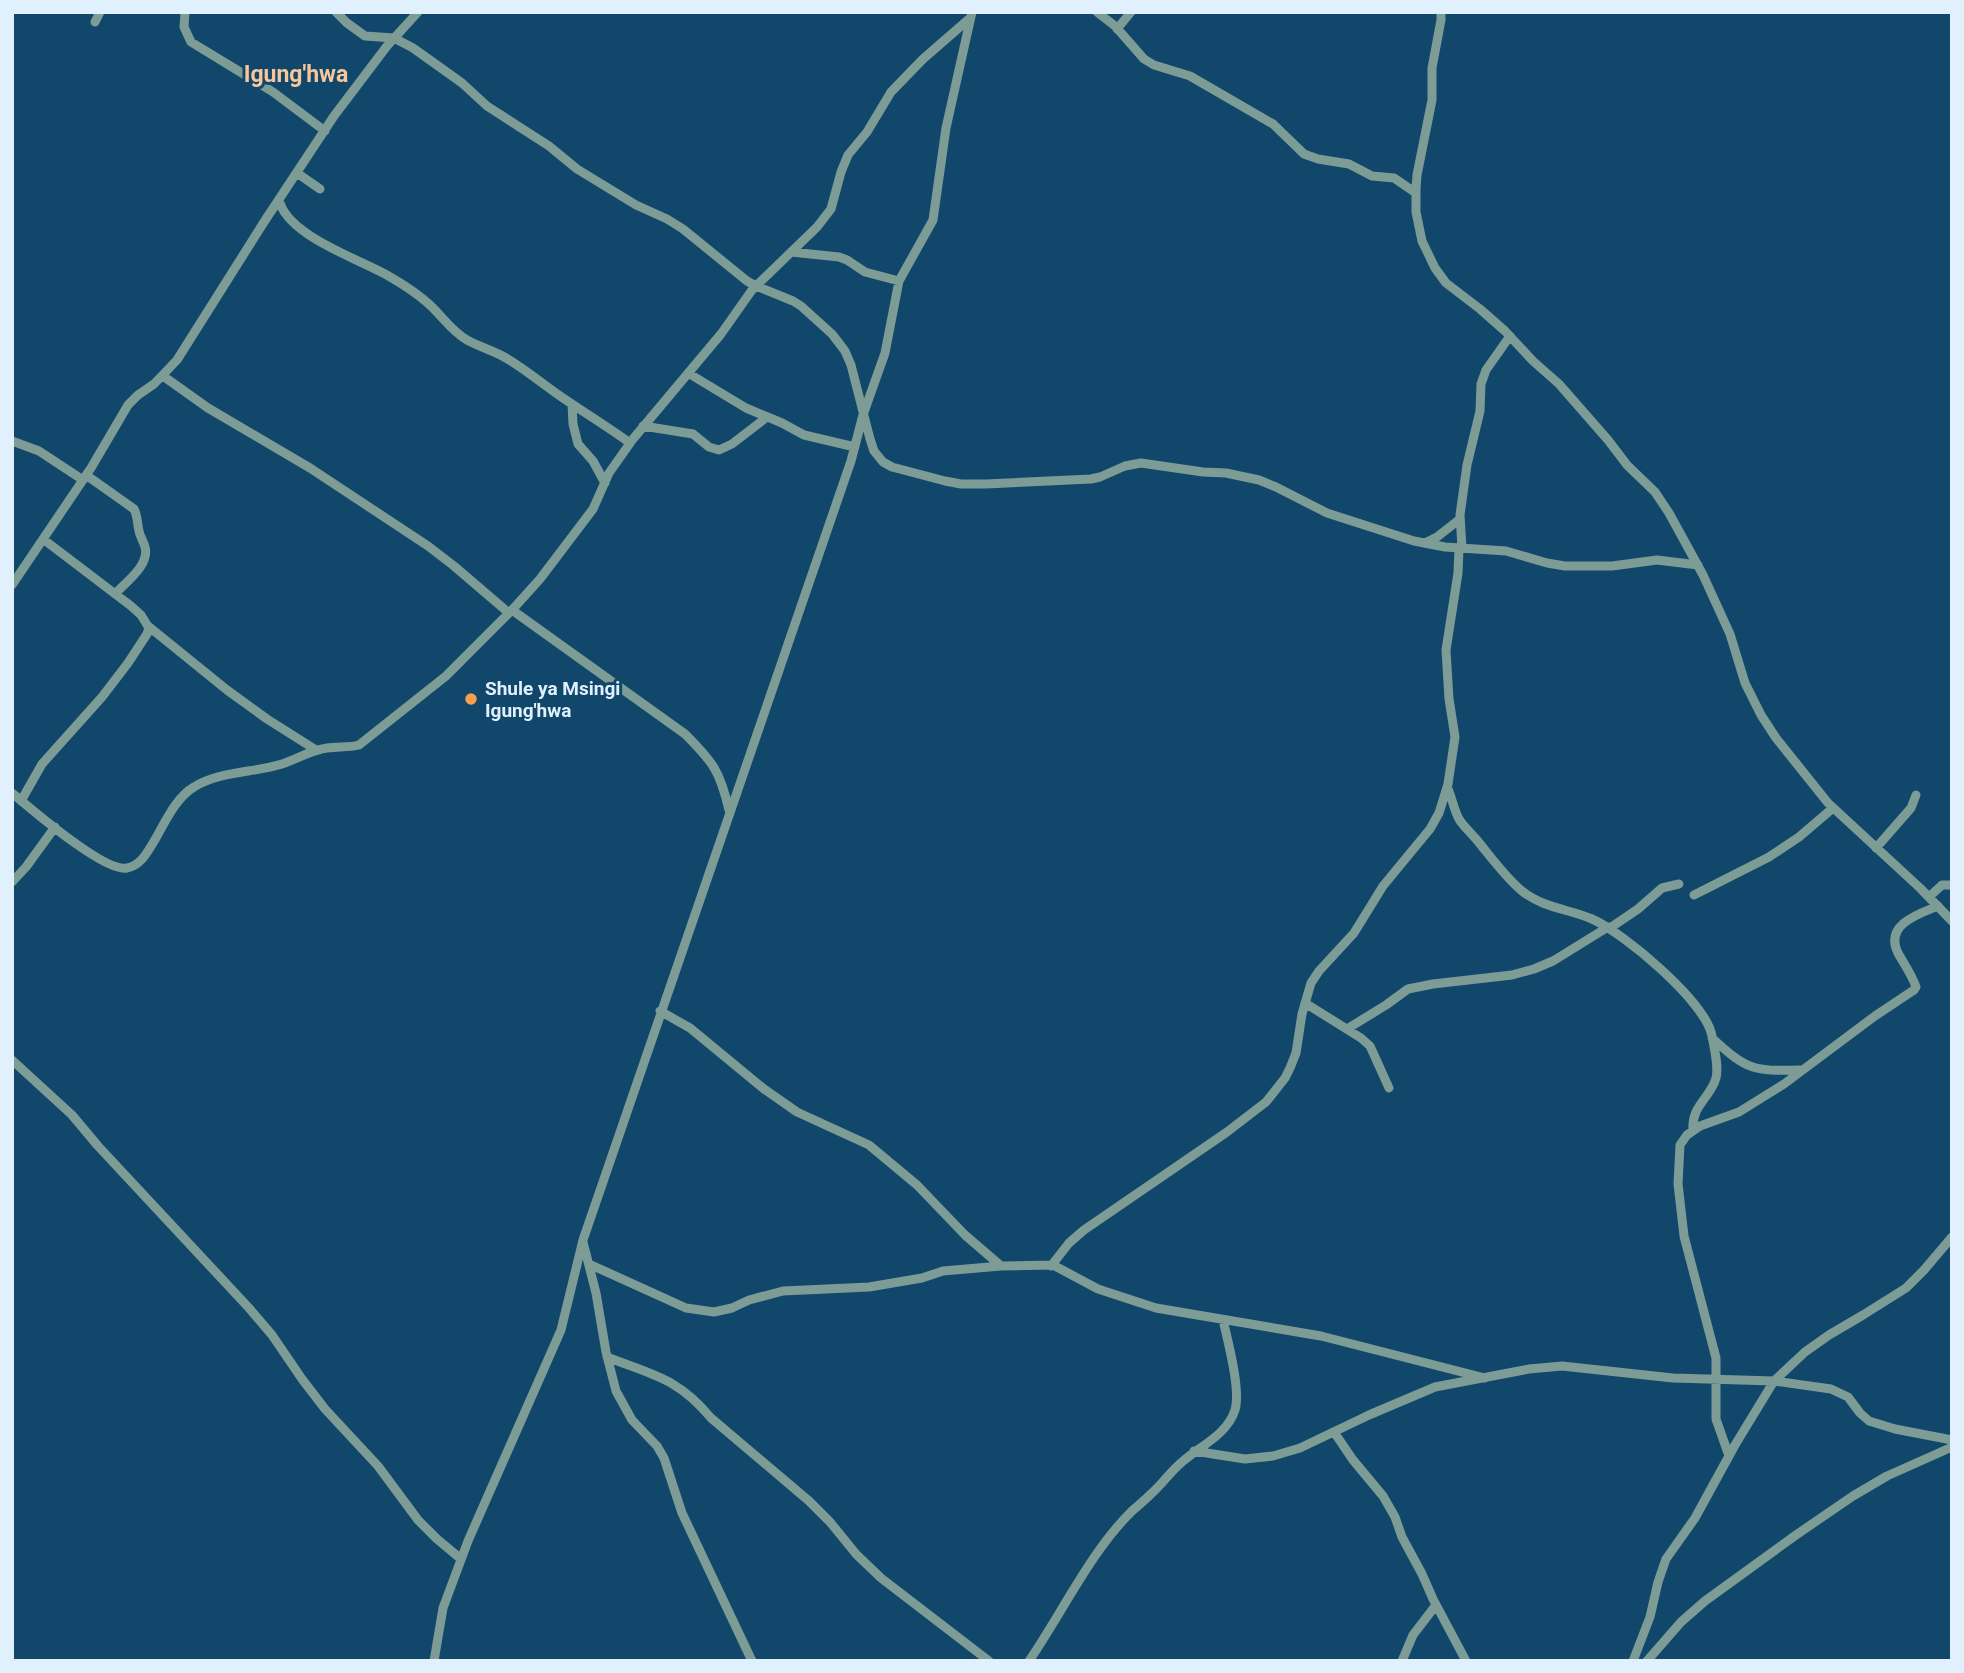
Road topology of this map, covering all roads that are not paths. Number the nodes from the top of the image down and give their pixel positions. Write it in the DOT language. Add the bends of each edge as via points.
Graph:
graph roads {
  1 [pos="100,12"];
  2 [pos="185,12"];
  3 [pos="336,12"];
  4 [pos="418,12"];
  5 [pos="1097,12"];
  6 [pos="1131,12"];
  7 [pos="1441,12"];
  8 [pos="972,14"];
  9 [pos="95,22"];
  10 [pos="1117,29"];
  11 [pos="394,38"];
  12 [pos="325,131"];
  13 [pos="297,173"];
  14 [pos="320,189"];
  15 [pos="1416,193"];
  16 [pos="279,199"];
  17 [pos="791,252"];
  18 [pos="900,281"];
  19 [pos="756,286"];
  20 [pos="1510,336"];
  21 [pos="688,373"];
  22 [pos="163,376"];
  23 [pos="572,404"];
  24 [pos="863,415"];
  25 [pos="767,417"];
  26 [pos="643,426"];
  27 [pos="12,441"];
  28 [pos="630,443"];
  29 [pos="855,447"];
  30 [pos="85,478"];
  31 [pos="605,483"];
  32 [pos="1460,519"];
  33 [pos="43,539"];
  34 [pos="1425,543"];
  35 [pos="1460,548"];
  36 [pos="1698,565"];
  37 [pos="12,585"];
  38 [pos="115,594"];
  39 [pos="510,611"];
  40 [pos="148,626"];
  41 [pos="316,750"];
  42 [pos="1448,787"];
  43 [pos="12,793"];
  44 [pos="1916,795"];
  45 [pos="21,801"];
  46 [pos="1833,808"];
  47 [pos="730,811"];
  48 [pos="55,827"];
  49 [pos="1876,848"];
  50 [pos="12,882"];
  51 [pos="1679,884"];
  52 [pos="1952,885"];
  53 [pos="1694,895"];
  54 [pos="1929,897"];
  55 [pos="1938,906"];
  56 [pos="1952,921"];
  57 [pos="1609,928"];
  58 [pos="1305,1003"];
  59 [pos="660,1011"];
  60 [pos="1348,1029"];
  61 [pos="1712,1038"];
  62 [pos="12,1060"];
  63 [pos="1803,1070"];
  64 [pos="1389,1088"];
  65 [pos="1693,1131"];
  66 [pos="1952,1237"];
  67 [pos="583,1240"];
  68 [pos="589,1264"];
  69 [pos="1001,1266"];
  70 [pos="1051,1266"];
  71 [pos="1223,1320"];
  72 [pos="607,1357"];
  73 [pos="1485,1378"];
  74 [pos="1716,1378"];
  75 [pos="1774,1381"];
  76 [pos="1334,1432"];
  77 [pos="1952,1440"];
  78 [pos="1952,1447"];
  79 [pos="1194,1451"];
  80 [pos="1729,1456"];
  81 [pos="461,1559"];
  82 [pos="1436,1605"];
  83 [pos="434,1661"];
  84 [pos="752,1661"];
  85 [pos="989,1661"];
  86 [pos="1029,1661"];
  87 [pos="1402,1661"];
  88 [pos="1466,1661"];
  89 [pos="1633,1661"];
  90 [pos="1647,1661"];
  1 -- 9 [label="street"];
  2 -- 12 [label="street" via="184,27 191,42"];
  3 -- 11 [label="street" via="365,36"];
  4 -- 11 [label="street"];
  5 -- 10 [label="street"];
  6 -- 10 [label="street"];
  7 -- 15 [label="street" via="1432,68 1433,100"];
  8 -- 17 [label="street" via="891,93 848,155 831,209"];
  8 -- 18 [label="street" via="946,128 933,220"];
  10 -- 15 [label="street" via="1144,59 1190,76 1273,124 1304,154 1349,164 1372,176 1394,178"];
  11 -- 12 [label="street"];
  11 -- 19 [label="street" via="428,58 577,169 682,229"];
  12 -- 13 [label="street"];
  13 -- 14 [label="street"];
  13 -- 16 [label="street"];
  15 -- 20 [label="street" via="1422,241 1435,268 1446,283"];
  16 -- 22 [label="street"];
  16 -- 23 [label="street" via="285,214 306,232 400,283 467,340 505,357"];
  17 -- 18 [label="street" via="839,257 865,272"];
  17 -- 19 [label="street"];
  18 -- 24 [label="street" via="885,353"];
  19 -- 21 [label="street"];
  19 -- 24 [label="street" via="793,300 832,334 851,365"];
  20 -- 32 [label="street" via="1480,384"];
  20 -- 36 [label="street" via="1655,492"];
  21 -- 25 [label="street"];
  21 -- 26 [label="street"];
  22 -- 30 [label="street" via="128,405"];
  22 -- 39 [label="street" via="428,547"];
  23 -- 28 [label="street"];
  23 -- 31 [label="street" via="578,444"];
  24 -- 29 [label="street"];
  24 -- 34 [label="street" via="874,451 883,462 944,481 1076,480 1141,463 1226,473 1268,483 1338,517"];
  25 -- 26 [label="street" via="719,450 693,434"];
  25 -- 29 [label="street" via="809,437"];
  26 -- 28 [label="street"];
  27 -- 30 [label="street"];
  28 -- 31 [label="street"];
  29 -- 47 [label="street"];
  30 -- 33 [label="street"];
  30 -- 38 [label="street" via="134,509 146,548 135,573"];
  31 -- 39 [label="street" via="586,519"];
  32 -- 34 [label="street"];
  32 -- 35 [label="street"];
  33 -- 37 [label="street"];
  33 -- 38 [label="street"];
  34 -- 35 [label="street"];
  35 -- 36 [label="street" via="1506,551 1565,566 1657,560"];
  35 -- 42 [label="street" via="1446,650 1455,737"];
  36 -- 46 [label="street" via="1757,707"];
  38 -- 40 [label="street"];
  39 -- 41 [label="street" via="446,676 365,741 352,747"];
  39 -- 47 [label="street" via="685,734 718,773"];
  40 -- 41 [label="street" via="237,697"];
  40 -- 45 [label="street" via="147,634 102,697 42,764"];
  41 -- 48 [label="street" via="195,786 144,857 126,869 113,867"];
  42 -- 57 [label="street" via="1459,819 1523,891"];
  42 -- 58 [label="street" via="1430,829 1383,886 1354,933 1319,971"];
  43 -- 45 [label="street"];
  44 -- 49 [label="street" via="1911,808"];
  45 -- 48 [label="street"];
  46 -- 49 [label="street"];
  46 -- 53 [label="street" via="1769,857"];
  47 -- 59 [label="street"];
  48 -- 50 [label="street"];
  49 -- 54 [label="street"];
  51 -- 57 [label="street" via="1662,888"];
  52 -- 54 [label="street" via="1942,885"];
  54 -- 55 [label="street"];
  55 -- 56 [label="street"];
  55 -- 63 [label="street" via="1909,919 1895,933 1895,947 1915,989"];
  57 -- 60 [label="street" via="1534,969 1408,989"];
  57 -- 61 [label="street" via="1660,968 1700,1010"];
  58 -- 60 [label="street"];
  58 -- 70 [label="street" via="1296,1053 1285,1078 1266,1102 1084,1230"];
  59 -- 67 [label="street"];
  59 -- 69 [label="street" via="690,1028 797,1111 869,1145"];
  60 -- 64 [label="street" via="1370,1046"];
  61 -- 63 [label="street" via="1750,1067"];
  61 -- 65 [label="street" via="1716,1079 1693,1117"];
  62 -- 81 [label="street" via="72,1115 249,1308 325,1409 378,1466 418,1520"];
  63 -- 65 [label="street" via="1739,1112"];
  65 -- 74 [label="street" via="1680,1146 1679,1191 1684,1236 1716,1358"];
  66 -- 75 [label="street" via="1906,1287 1805,1352"];
  67 -- 68 [label="street"];
  67 -- 81 [label="street" via="561,1330"];
  68 -- 69 [label="street" via="686,1308 714,1312 783,1291 869,1287 943,1271"];
  68 -- 72 [label="street"];
  69 -- 70 [label="street"];
  70 -- 71 [label="street" via="1098,1289 1156,1308"];
  71 -- 73 [label="street" via="1321,1336"];
  71 -- 79 [label="street" via="1235,1411 1219,1435"];
  72 -- 84 [label="street" via="624,1407 664,1458 682,1513"];
  72 -- 85 [label="street" via="685,1391 809,1501 881,1578"];
  73 -- 74 [label="street" via="1562,1366"];
  73 -- 76 [label="street" via="1435,1387"];
  74 -- 75 [label="street"];
  74 -- 80 [label="street" via="1716,1419"];
  75 -- 77 [label="street" via="1831,1389 1848,1397 1869,1421"];
  75 -- 80 [label="street"];
  76 -- 79 [label="street" via="1273,1456 1245,1459"];
  76 -- 82 [label="street" via="1383,1496"];
  78 -- 90 [label="street" via="1887,1476 1796,1535 1705,1601"];
  79 -- 86 [label="street" via="1118,1526"];
  80 -- 89 [label="street" via="1666,1559"];
  81 -- 83 [label="street" via="443,1608"];
  82 -- 87 [label="street" via="1413,1636"];
  82 -- 88 [label="street"];
}
